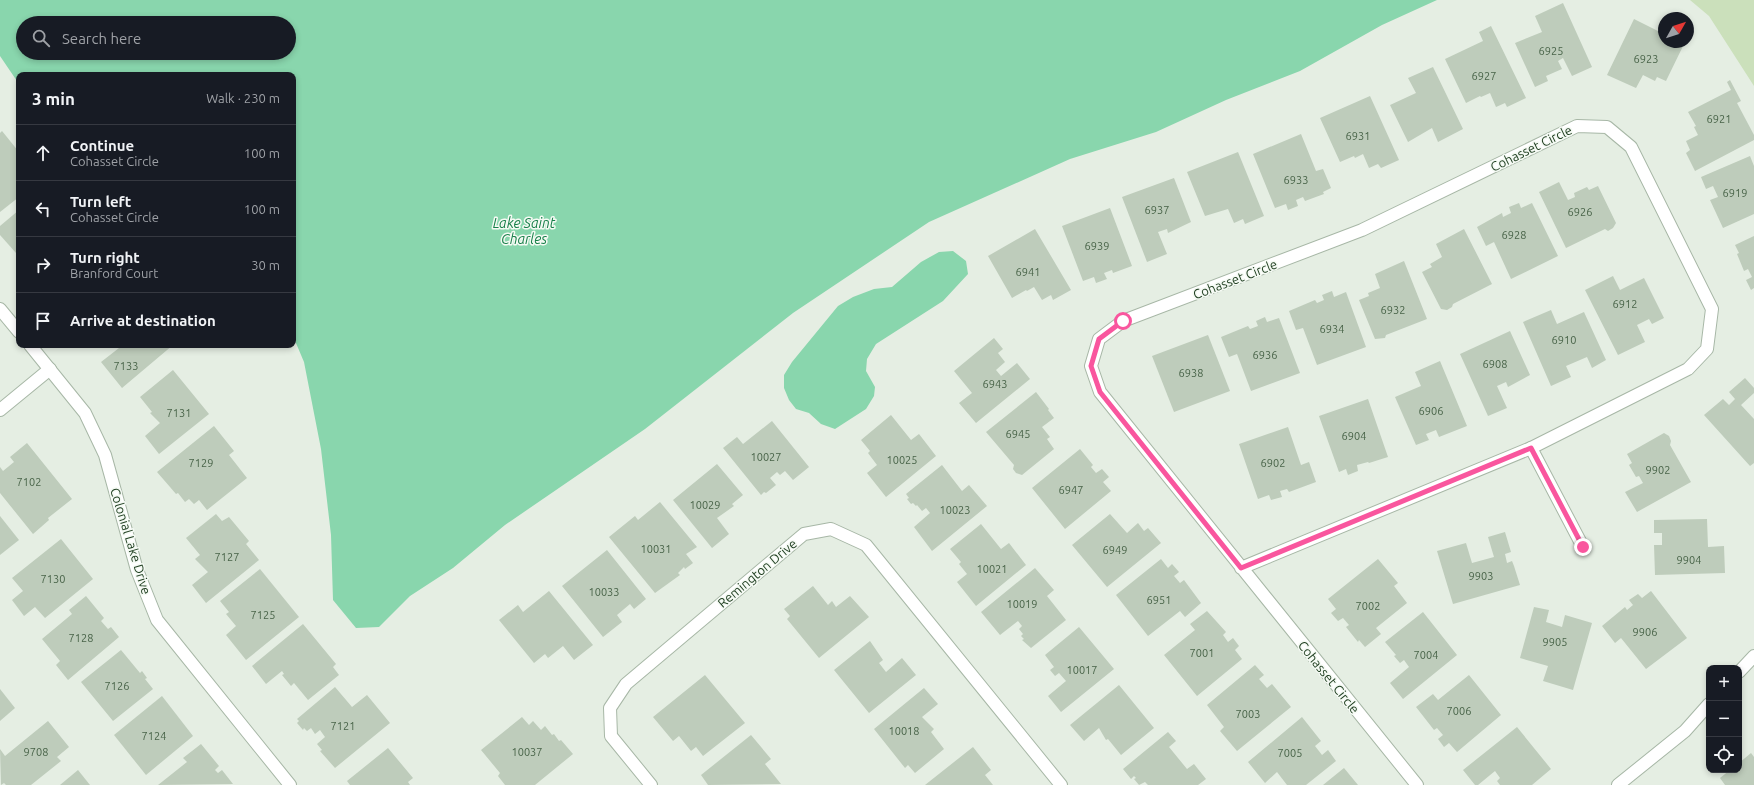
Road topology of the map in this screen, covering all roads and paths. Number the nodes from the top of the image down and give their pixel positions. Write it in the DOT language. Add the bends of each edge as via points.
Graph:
graph roads {
  1 [pos="0,309"];
  2 [pos="16,328"];
  3 [pos="32,348"];
  4 [pos="50,369"];
  5 [pos="0,410"];
  6 [pos="1531,448"];
  7 [pos="1583,547"];
  8 [pos="1241,568"];
  9 [pos="1754,656"];
  10 [pos="1742,669"];
  11 [pos="1706,707"];
  12 [pos="290,785"];
  13 [pos="651,785"];
  14 [pos="1061,785"];
  15 [pos="1417,785"];
  16 [pos="1618,785"];
  1 -- 2 [label="street"];
  3 -- 4 [label="street, Colonial Lake Drive"];
  4 -- 5 [label="street"];
  4 -- 12 [label="street, Colonial Lake Drive" via="85,413 105,455 137,570 157,620"];
  6 -- 7 [label="street"];
  6 -- 8 [label="street, Cohasset Circle"];
  6 -- 8 [label="street, Cohasset Circle" via="1688,369 1707,349 1712,309 1631,147 1607,127 1577,126 1362,230 1123,321 1099,339 1091,366 1100,392"];
  8 -- 15 [label="street, Cohasset Circle"];
  9 -- 10 [label="street"];
  11 -- 16 [label="street" via="1684,731"];
  13 -- 14 [label="street, Remington Drive" via="611,736 610,708 626,684 804,534 831,528 866,545"];
}
